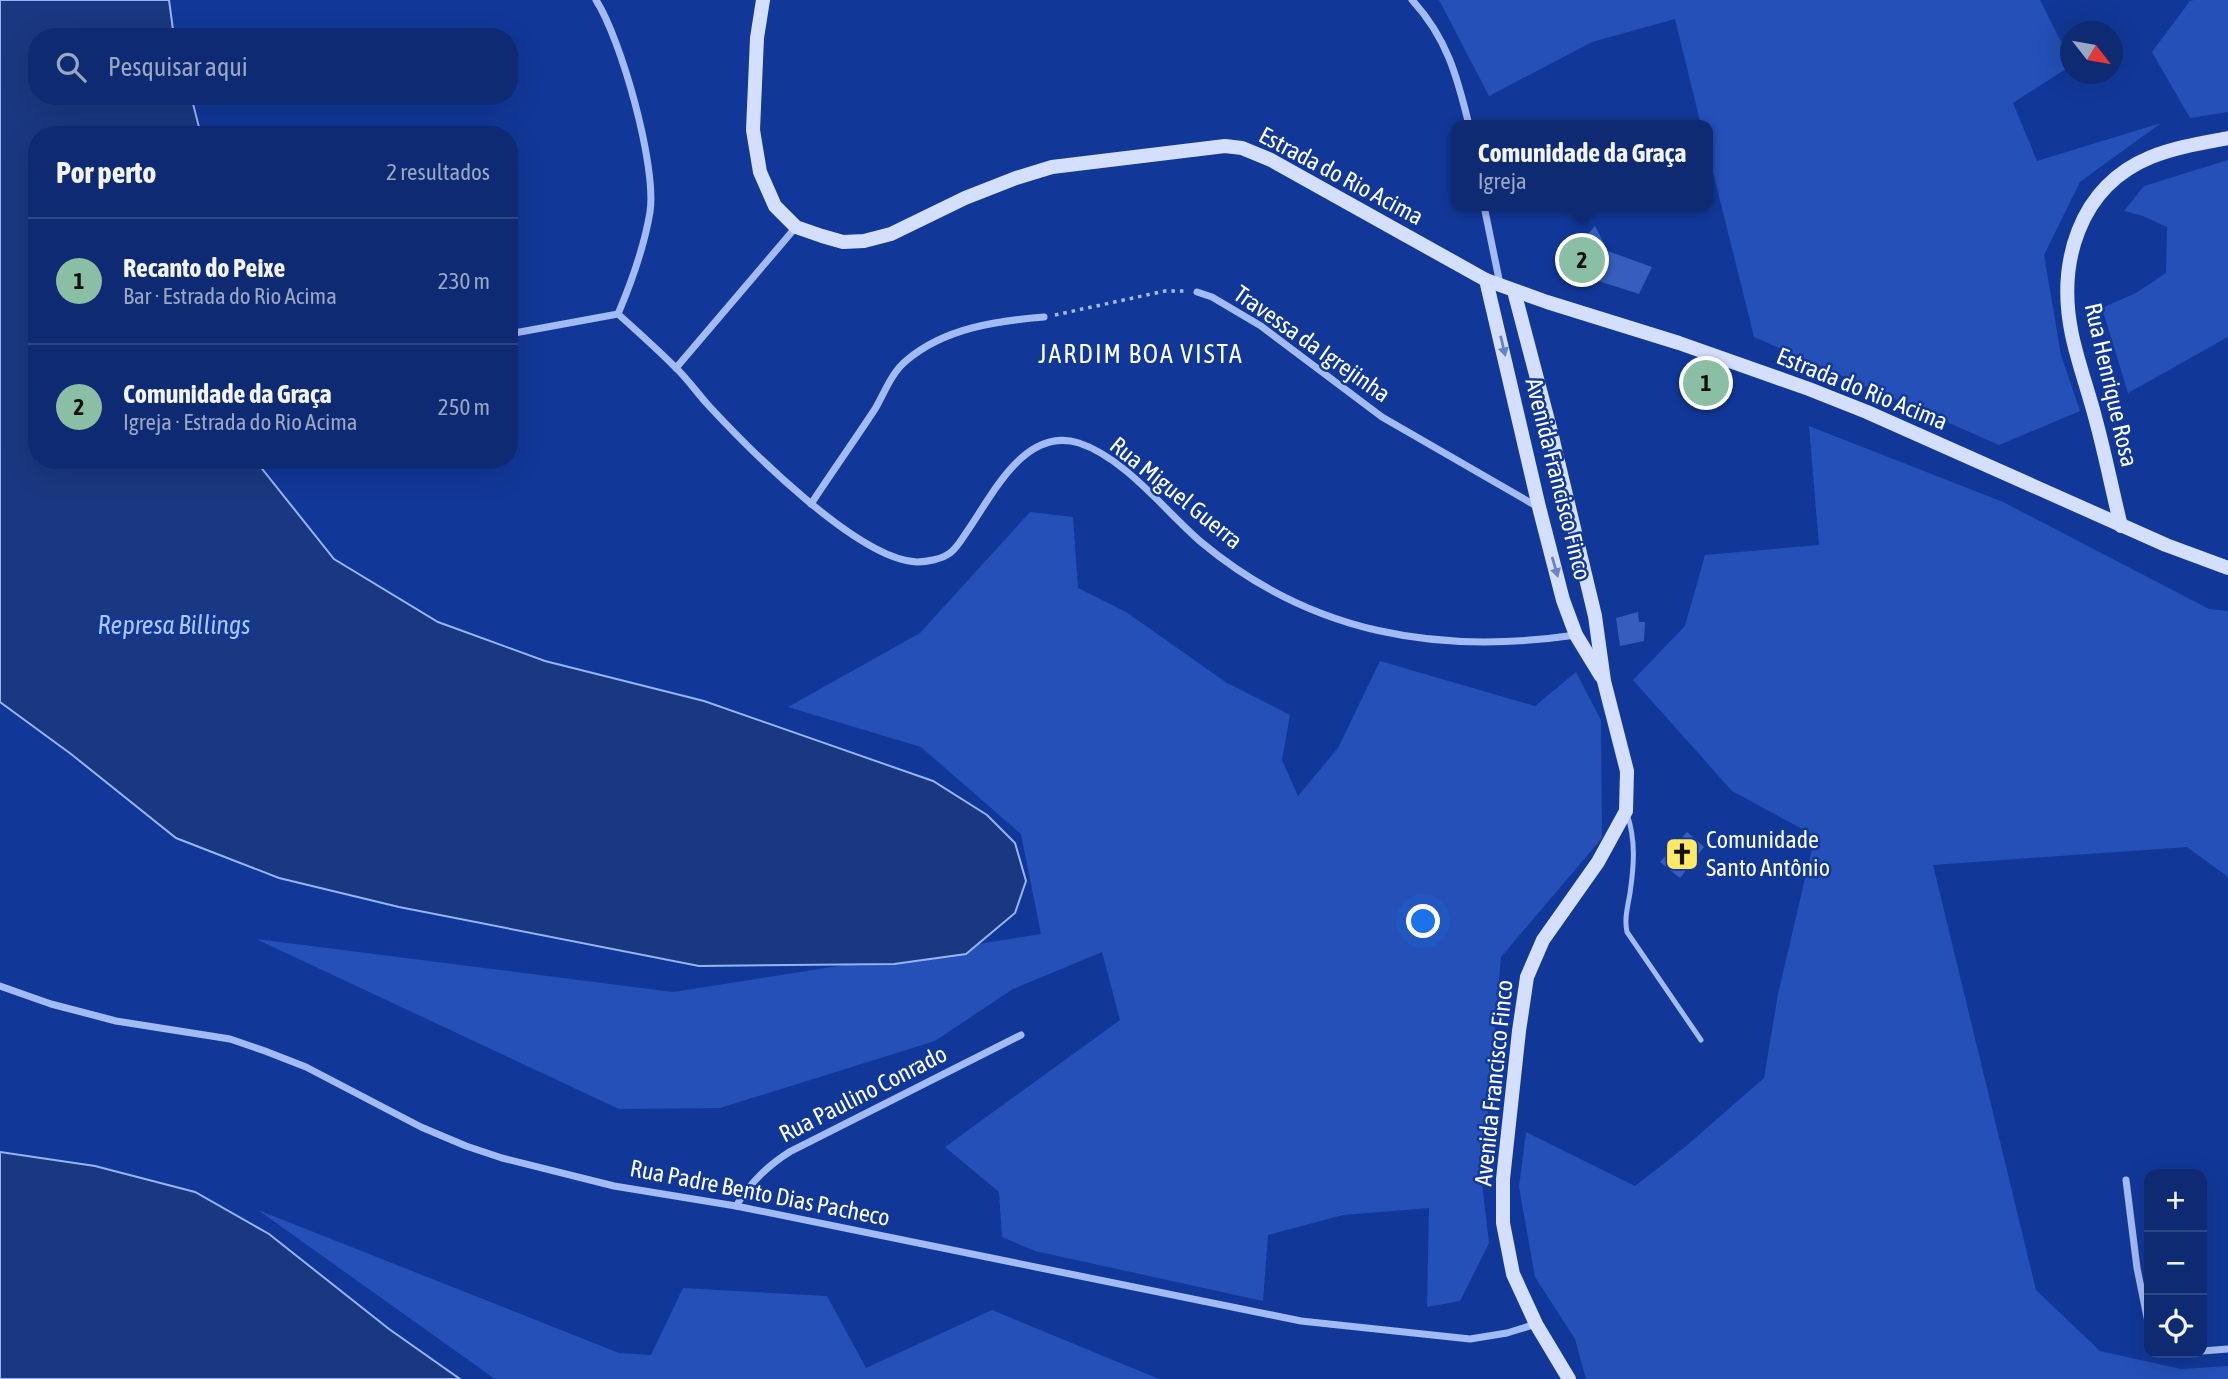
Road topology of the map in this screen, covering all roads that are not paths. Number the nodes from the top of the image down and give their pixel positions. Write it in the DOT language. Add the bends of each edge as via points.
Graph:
graph roads {
  1 [pos="596,0"];
  2 [pos="763,0"];
  3 [pos="1412,0"];
  4 [pos="1468,120"];
  5 [pos="2228,138"];
  6 [pos="1485,211"];
  7 [pos="796,227"];
  8 [pos="1493,282"];
  9 [pos="1514,291"];
  10 [pos="1197,292"];
  11 [pos="618,314"];
  12 [pos="1044,317"];
  13 [pos="518,332"];
  14 [pos="676,368"];
  15 [pos="811,503"];
  16 [pos="1539,507"];
  17 [pos="2121,526"];
  18 [pos="2228,568"];
  19 [pos="1595,615"];
  20 [pos="1576,635"];
  21 [pos="1604,681"];
  22 [pos="1626,811"];
  23 [pos="0,986"];
  24 [pos="1021,1035"];
  25 [pos="1701,1040"];
  26 [pos="2126,1180"];
  27 [pos="736,1206"];
  28 [pos="2144,1302"];
  29 [pos="1536,1324"];
  30 [pos="2228,1349"];
  31 [pos="2207,1351"];
  32 [pos="1569,1379"];
  1 -- 11 [label="street" via="623,63 651,192 643,249"];
  2 -- 7 [label="street, Estrada do Rio Acima" via="757,38 755,149 771,200"];
  3 -- 4 [label="street" via="1449,54"];
  5 -- 17 [label="street, Rua Henrique Rosa" via="2174,149 2126,170 2096,200 2074,240 2067,301 2072,335"];
  6 -- 8 [label="street, Avenida Francisco Finco"];
  7 -- 8 [label="street, Estrada do Rio Acima" via="843,242 864,240 891,234 965,198 1052,167 1225,146 1271,160"];
  7 -- 14 [label="street"];
  8 -- 9 [label="street, Estrada do Rio Acima"];
  8 -- 16 [label="street, Avenida Francisco Finco, one-way"];
  9 -- 17 [label="street, Estrada do Rio Acima" via="1809,389"];
  9 -- 19 [label="street, Avenida Francisco Finco"];
  10 -- 16 [label="street, Travessa da Igrejinha" via="1261,326 1382,417"];
  11 -- 13 [label="street"];
  11 -- 14 [label="street, Rua Miguel Guerra"];
  12 -- 15 [label="street" via="968,328 931,343 908,359 895,370 876,408"];
  14 -- 15 [label="street, Rua Miguel Guerra" via="748,446"];
  15 -- 20 [label="street, Rua Miguel Guerra" via="867,544 903,560 933,560 957,545 1027,452 1058,440 1070,441 1125,471 1223,558 1266,587 1326,616 1376,631 1445,640 1490,643"];
  16 -- 20 [label="street, Avenida Francisco Finco, one-way"];
  17 -- 18 [label="street, Estrada do Rio Acima"];
  19 -- 20 [label="street"];
  19 -- 21 [label="street, Avenida Francisco Finco"];
  20 -- 21 [label="street, Avenida Francisco Finco"];
  21 -- 22 [label="street, Avenida Francisco Finco" via="1627,771"];
  22 -- 25 [label="lane" via="1634,855 1627,932"];
  22 -- 29 [label="street, Avenida Francisco Finco" via="1598,862 1543,940 1527,977 1503,1179 1503,1223 1513,1274"];
  23 -- 27 [label="street, Rua Padre Bento Dias Pacheco" via="116,1021 230,1039 306,1067 421,1127 502,1157 614,1186"];
  24 -- 27 [label="street, Rua Paulino Conrado" via="791,1151 766,1167"];
  26 -- 28 [label="street"];
  27 -- 29 [label="street, Rua Padre Bento Dias Pacheco" via="1301,1321 1470,1339"];
  29 -- 32 [label="street, Avenida Francisco Finco"];
  30 -- 31 [label="street"];
}
